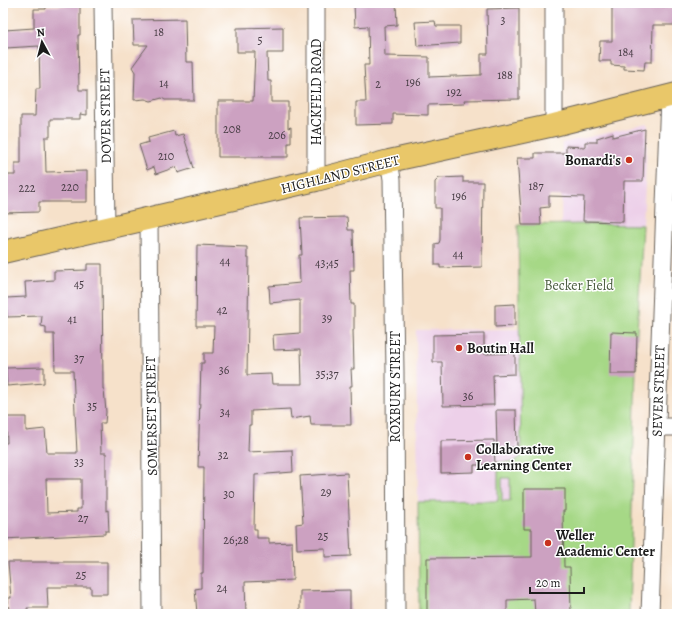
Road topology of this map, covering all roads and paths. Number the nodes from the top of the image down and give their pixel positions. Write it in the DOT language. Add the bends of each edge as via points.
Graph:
graph roads {
  1 [pos="103,3"];
  2 [pos="316,3"];
  3 [pos="554,3"];
  4 [pos="673,95"];
  5 [pos="554,125"];
  6 [pos="389,161"];
  7 [pos="316,180"];
  8 [pos="149,219"];
  9 [pos="106,228"];
  10 [pos="3,252"];
  11 [pos="657,427"];
  12 [pos="677,427"];
  13 [pos="152,614"];
  14 [pos="396,614"];
  15 [pos="650,614"];
  1 -- 9 [label="street, DOVER STREET"];
  2 -- 7 [label="street, HACKFELD ROAD"];
  3 -- 5 [label="street"];
  4 -- 5 [label="highway, HIGHLAND STREET"];
  4 -- 11 [label="street, SEVER STREET"];
  5 -- 6 [label="highway, HIGHLAND STREET"];
  6 -- 7 [label="highway, HIGHLAND STREET"];
  6 -- 14 [label="street, ROXBURY STREET" via="392,179 396,371"];
  7 -- 8 [label="highway, HIGHLAND STREET"];
  8 -- 9 [label="highway, HIGHLAND STREET"];
  8 -- 13 [label="street, SOMERSET STREET"];
  9 -- 10 [label="highway, HIGHLAND STREET"];
  11 -- 12 [label="street"];
  11 -- 15 [label="street, SEVER STREET"];
}
